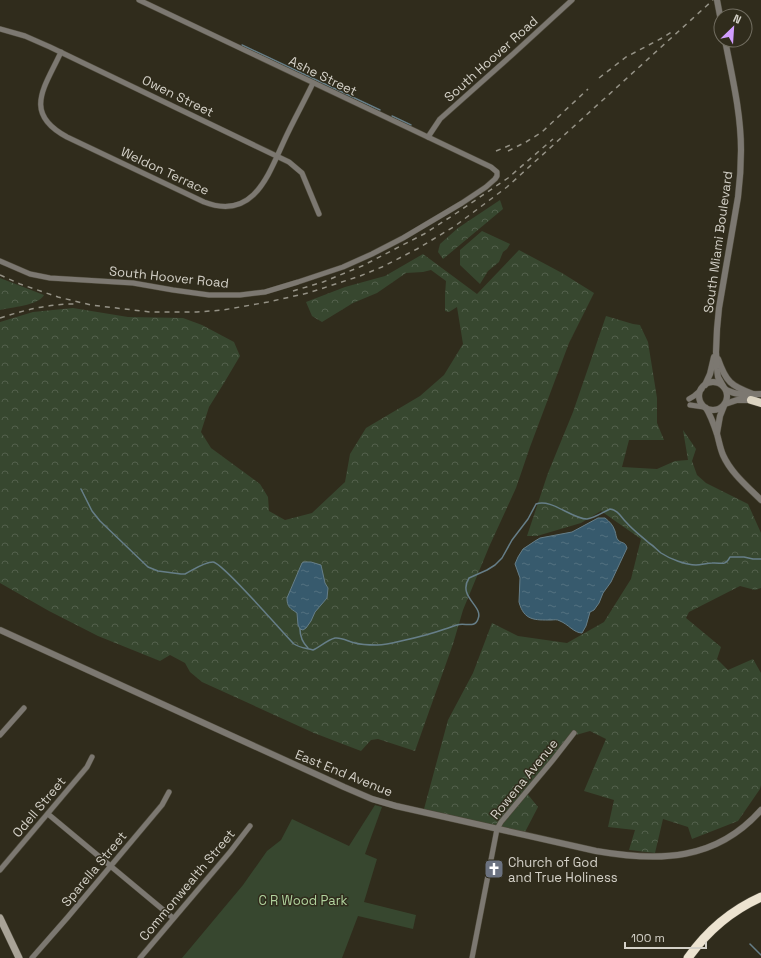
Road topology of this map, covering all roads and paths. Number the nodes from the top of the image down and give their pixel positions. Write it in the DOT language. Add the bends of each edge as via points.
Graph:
graph roads {
  1 [pos="139,0"];
  2 [pos="572,0"];
  3 [pos="0,29"];
  4 [pos="727,48"];
  5 [pos="61,52"];
  6 [pos="313,83"];
  7 [pos="428,137"];
  8 [pos="278,156"];
  9 [pos="497,172"];
  10 [pos="320,214"];
  11 [pos="0,261"];
  12 [pos="716,352"];
  13 [pos="703,387"];
  14 [pos="724,388"];
  15 [pos="761,394"];
  16 [pos="752,397"];
  17 [pos="689,399"];
  18 [pos="761,402"];
  19 [pos="690,405"];
  20 [pos="724,405"];
  21 [pos="705,407"];
  22 [pos="717,434"];
  23 [pos="761,500"];
  24 [pos="0,630"];
  25 [pos="24,708"];
  26 [pos="574,733"];
  27 [pos="0,735"];
  28 [pos="92,757"];
  29 [pos="169,792"];
  30 [pos="761,810"];
  31 [pos="48,814"];
  32 [pos="250,826"];
  33 [pos="497,829"];
  34 [pos="111,866"];
  35 [pos="0,870"];
  36 [pos="761,897"];
  37 [pos="0,918"];
  38 [pos="173,918"];
  39 [pos="19,958"];
  40 [pos="32,958"];
  41 [pos="140,958"];
  42 [pos="472,958"];
  43 [pos="688,958"];
  1 -- 6 [label="street, Ashe Street"];
  2 -- 7 [label="street, South Hoover Road" via="440,119"];
  3 -- 5 [label="street, Owen Street" via="25,36"];
  4 -- 12 [label="street, South Miami Boulevard" via="739,118 741,165 719,313"];
  5 -- 8 [label="street, Owen Street"];
  5 -- 8 [label="street, Weldon Terrace" via="44,86 41,106 43,116 50,126 67,137 204,202 220,207 234,206 252,197 262,186"];
  6 -- 7 [label="street, Ashe Street"];
  6 -- 8 [label="street, Weldon Terrace"];
  7 -- 9 [label="street, Ashe Street"];
  8 -- 10 [label="street, Owen Street" via="302,173"];
  9 -- 11 [label="street, South Hoover Road" via="495,179 486,187 403,238 343,267 265,292 209,295 133,283 50,278 30,274"];
  12 -- 13 [label="street, South Miami Boulevard" via="710,374"];
  12 -- 14 [label="street, South Miami Boulevard" via="717,374"];
  12 -- 16 [label="street" via="728,380"];
  13 -- 14 [label="street" via="714,383"];
  13 -- 17 [label="street"];
  13 -- 21 [label="street" via="700,398"];
  14 -- 16 [label="street"];
  14 -- 20 [label="street" via="727,397"];
  15 -- 16 [label="street"];
  16 -- 18 [label="highway"];
  16 -- 20 [label="street"];
  19 -- 21 [label="street"];
  20 -- 21 [label="street" via="715,410"];
  20 -- 22 [label="street"];
  21 -- 22 [label="street"];
  22 -- 23 [label="street" via="726,462"];
  24 -- 33 [label="street, East End Avenue" via="372,799"];
  25 -- 27 [label="street"];
  26 -- 33 [label="street, Rowena Avenue" via="500,822"];
  28 -- 31 [label="street, Odell Street" via="87,767"];
  29 -- 34 [label="street, Sparella Street" via="162,805"];
  30 -- 33 [label="street, East End Avenue" via="738,831 722,841 694,852 672,856 610,854"];
  31 -- 34 [label="street"];
  31 -- 35 [label="street, Odell Street"];
  32 -- 38 [label="street, Commonwealth Street"];
  33 -- 42 [label="street, Rowena Avenue"];
  34 -- 38 [label="street"];
  34 -- 40 [label="street, Sparella Street"];
  36 -- 43 [label="highway" via="724,920 705,937"];
  37 -- 39 [label="main road"];
  38 -- 41 [label="street, Commonwealth Street"];
}
